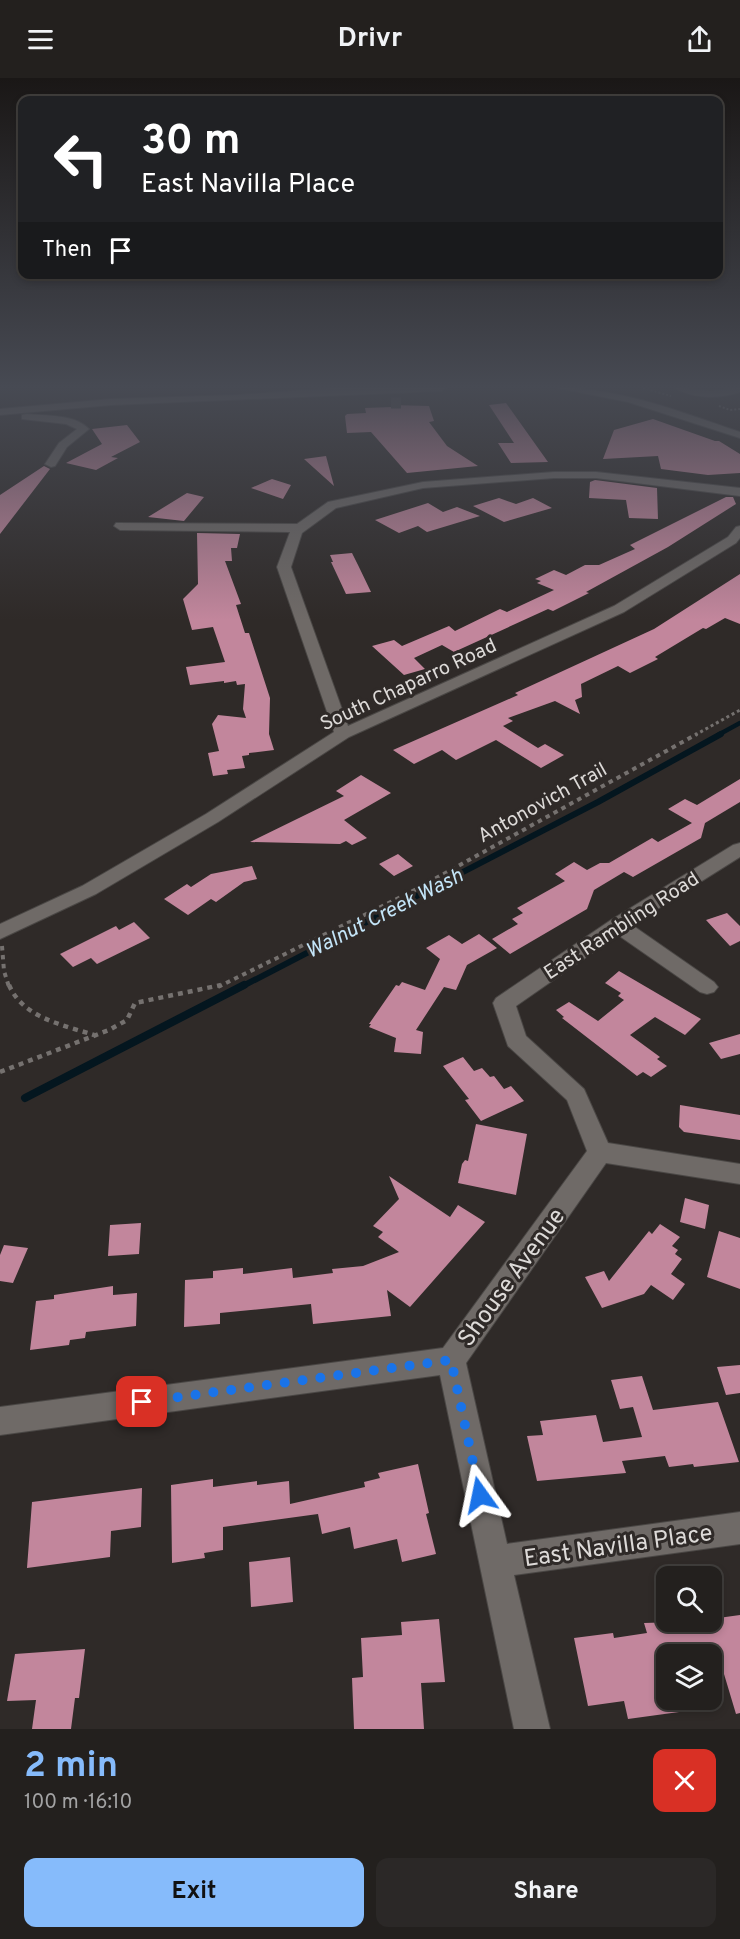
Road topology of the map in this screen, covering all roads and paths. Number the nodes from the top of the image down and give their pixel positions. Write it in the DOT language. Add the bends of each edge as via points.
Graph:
graph roads {
  1 [pos="740,492"];
  2 [pos="120,526"];
  3 [pos="299,528"];
  4 [pos="740,530"];
  5 [pos="740,710"];
  6 [pos="343,734"];
  7 [pos="740,849"];
  8 [pos="618,926"];
  9 [pos="0,932"];
  10 [pos="0,944"];
  11 [pos="707,987"];
  12 [pos="95,1035"];
  13 [pos="0,1072"];
  14 [pos="600,1152"];
  15 [pos="740,1174"];
  16 [pos="451,1360"];
  17 [pos="0,1421"];
  18 [pos="740,1528"];
  19 [pos="495,1563"];
  20 [pos="532,1729"];
  1 -- 3 [label="street" via="596,475 423,485 332,505"];
  2 -- 3 [label="street"];
  3 -- 6 [label="street" via="284,567"];
  4 -- 6 [label="street, South Chaparro Road" via="732,540 619,609"];
  5 -- 12 [label="path, Antonovich Trail" via="411,892 215,988 135,1003 127,1020"];
  6 -- 9 [label="street, South Chaparro Road" via="212,818 89,890"];
  7 -- 8 [label="street, East Rambling Road"];
  8 -- 11 [label="street"];
  8 -- 14 [label="street, East Rambling Road" via="504,1003 516,1040 576,1095"];
  10 -- 12 [label="path" via="6,980 20,1002 38,1016"];
  12 -- 13 [label="path, Antonovich Trail"];
  14 -- 15 [label="street"];
  14 -- 16 [label="street, Shouse Avenue"];
  16 -- 17 [label="street"];
  16 -- 19 [label="street, Shouse Avenue"];
  18 -- 19 [label="street, East Navilla Place"];
  19 -- 20 [label="street, Shouse Avenue"];
}
